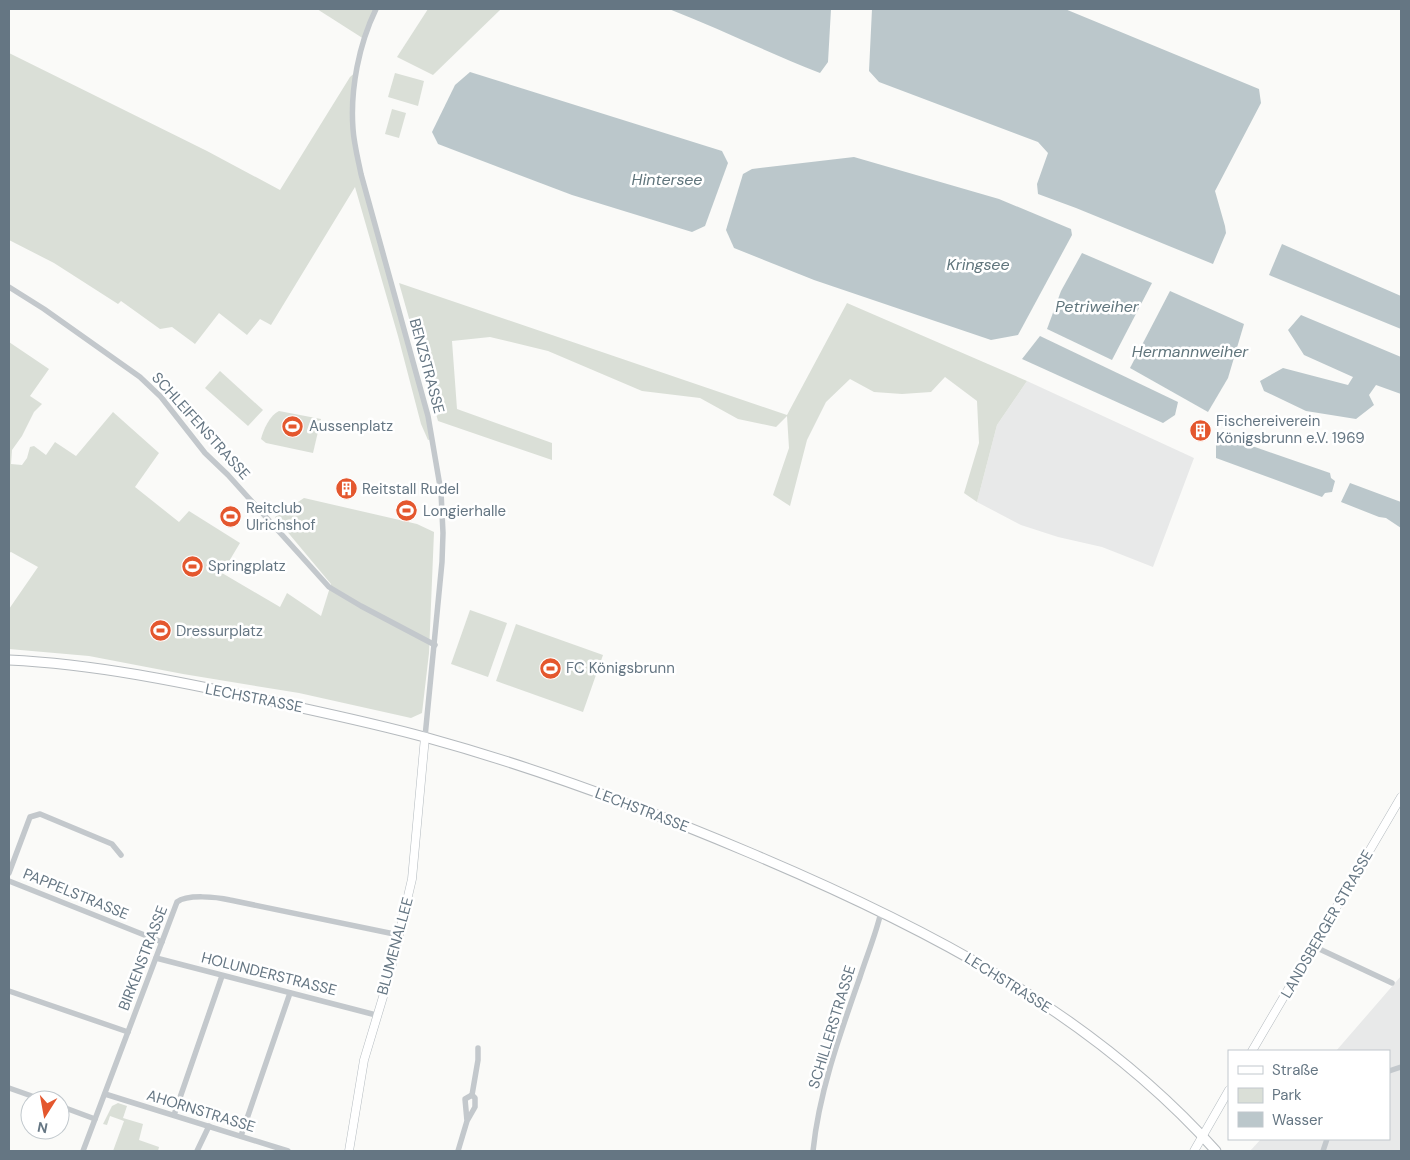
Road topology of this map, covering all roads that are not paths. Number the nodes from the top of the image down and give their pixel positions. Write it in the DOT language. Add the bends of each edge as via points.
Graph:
graph roads {
  1 [pos="376,9"];
  2 [pos="9,287"];
  3 [pos="435,645"];
  4 [pos="9,660"];
  5 [pos="425,737"];
  6 [pos="1401,797"];
  7 [pos="121,855"];
  8 [pos="9,873"];
  9 [pos="9,881"];
  10 [pos="881,912"];
  11 [pos="399,935"];
  12 [pos="162,942"];
  13 [pos="1314,946"];
  14 [pos="156,958"];
  15 [pos="222,976"];
  16 [pos="1392,983"];
  17 [pos="9,991"];
  18 [pos="290,993"];
  19 [pos="376,1015"];
  20 [pos="128,1032"];
  21 [pos="478,1048"];
  22 [pos="1253,1050"];
  23 [pos="1228,1092"];
  24 [pos="105,1094"];
  25 [pos="472,1095"];
  26 [pos="70,1110"];
  27 [pos="174,1115"];
  28 [pos="95,1119"];
  29 [pos="467,1121"];
  30 [pos="208,1126"];
  31 [pos="241,1136"];
  32 [pos="1202,1137"];
  33 [pos="83,1151"];
  34 [pos="197,1151"];
  35 [pos="288,1151"];
  36 [pos="349,1151"];
  37 [pos="458,1151"];
  38 [pos="813,1151"];
  39 [pos="1194,1151"];
  40 [pos="1216,1151"];
  1 -- 3 [label="street, BENZSTRASSE" via="364,39 357,71 353,128 361,174 434,444 443,533"];
  2 -- 3 [label="street, SCHLEIFENSTRASSE" via="147,384 205,453 329,587"];
  3 -- 5 [label="street, BENZSTRASSE"];
  4 -- 5 [label="main road, LECHSTRASSE" via="125,673 349,718"];
  5 -- 10 [label="main road, LECHSTRASSE" via="646,810 803,875"];
  5 -- 11 [label="street, BLUMENALLEE" via="412,879"];
  6 -- 13 [label="street, LANDSBERGER STRASSE"];
  7 -- 8 [label="street, PAPPELSTRASSE" via="112,844 40,814 30,817"];
  9 -- 12 [label="street, PAPPELSTRASSE"];
  10 -- 32 [label="main road, LECHSTRASSE" via="1030,994 1132,1070"];
  10 -- 38 [label="street, SCHILLERSTRASSE" via="834,1055"];
  11 -- 12 [label="street, BIRKENSTRASSE" via="230,900 182,898 177,902"];
  11 -- 19 [label="street, BLUMENALLEE"];
  12 -- 14 [label="street, BIRKENSTRASSE"];
  13 -- 16 [label="street"];
  13 -- 22 [label="street, LANDSBERGER STRASSE"];
  14 -- 15 [label="street, HOLUNDERSTRASSE"];
  14 -- 20 [label="street, BIRKENSTRASSE"];
  15 -- 18 [label="street, HOLUNDERSTRASSE"];
  15 -- 27 [label="street"];
  17 -- 20 [label="street"];
  18 -- 19 [label="street, HOLUNDERSTRASSE"];
  18 -- 31 [label="street"];
  19 -- 36 [label="street, BLUMENALLEE" via="364,1060"];
  20 -- 24 [label="street, BIRKENSTRASSE"];
  21 -- 25 [label="street"];
  23 -- 32 [label="street"];
  24 -- 27 [label="street, AHORNSTRASSE"];
  24 -- 28 [label="street, BIRKENSTRASSE"];
  25 -- 29 [label="street" via="476,1103"];
  25 -- 29 [label="street" via="464,1099"];
  26 -- 28 [label="street"];
  27 -- 30 [label="street, AHORNSTRASSE"];
  28 -- 33 [label="street, BIRKENSTRASSE"];
  29 -- 37 [label="street"];
  30 -- 31 [label="street, AHORNSTRASSE"];
  30 -- 34 [label="street"];
  31 -- 35 [label="street, AHORNSTRASSE"];
  32 -- 39 [label="street"];
  32 -- 40 [label="main road, LECHSTRASSE"];
}
